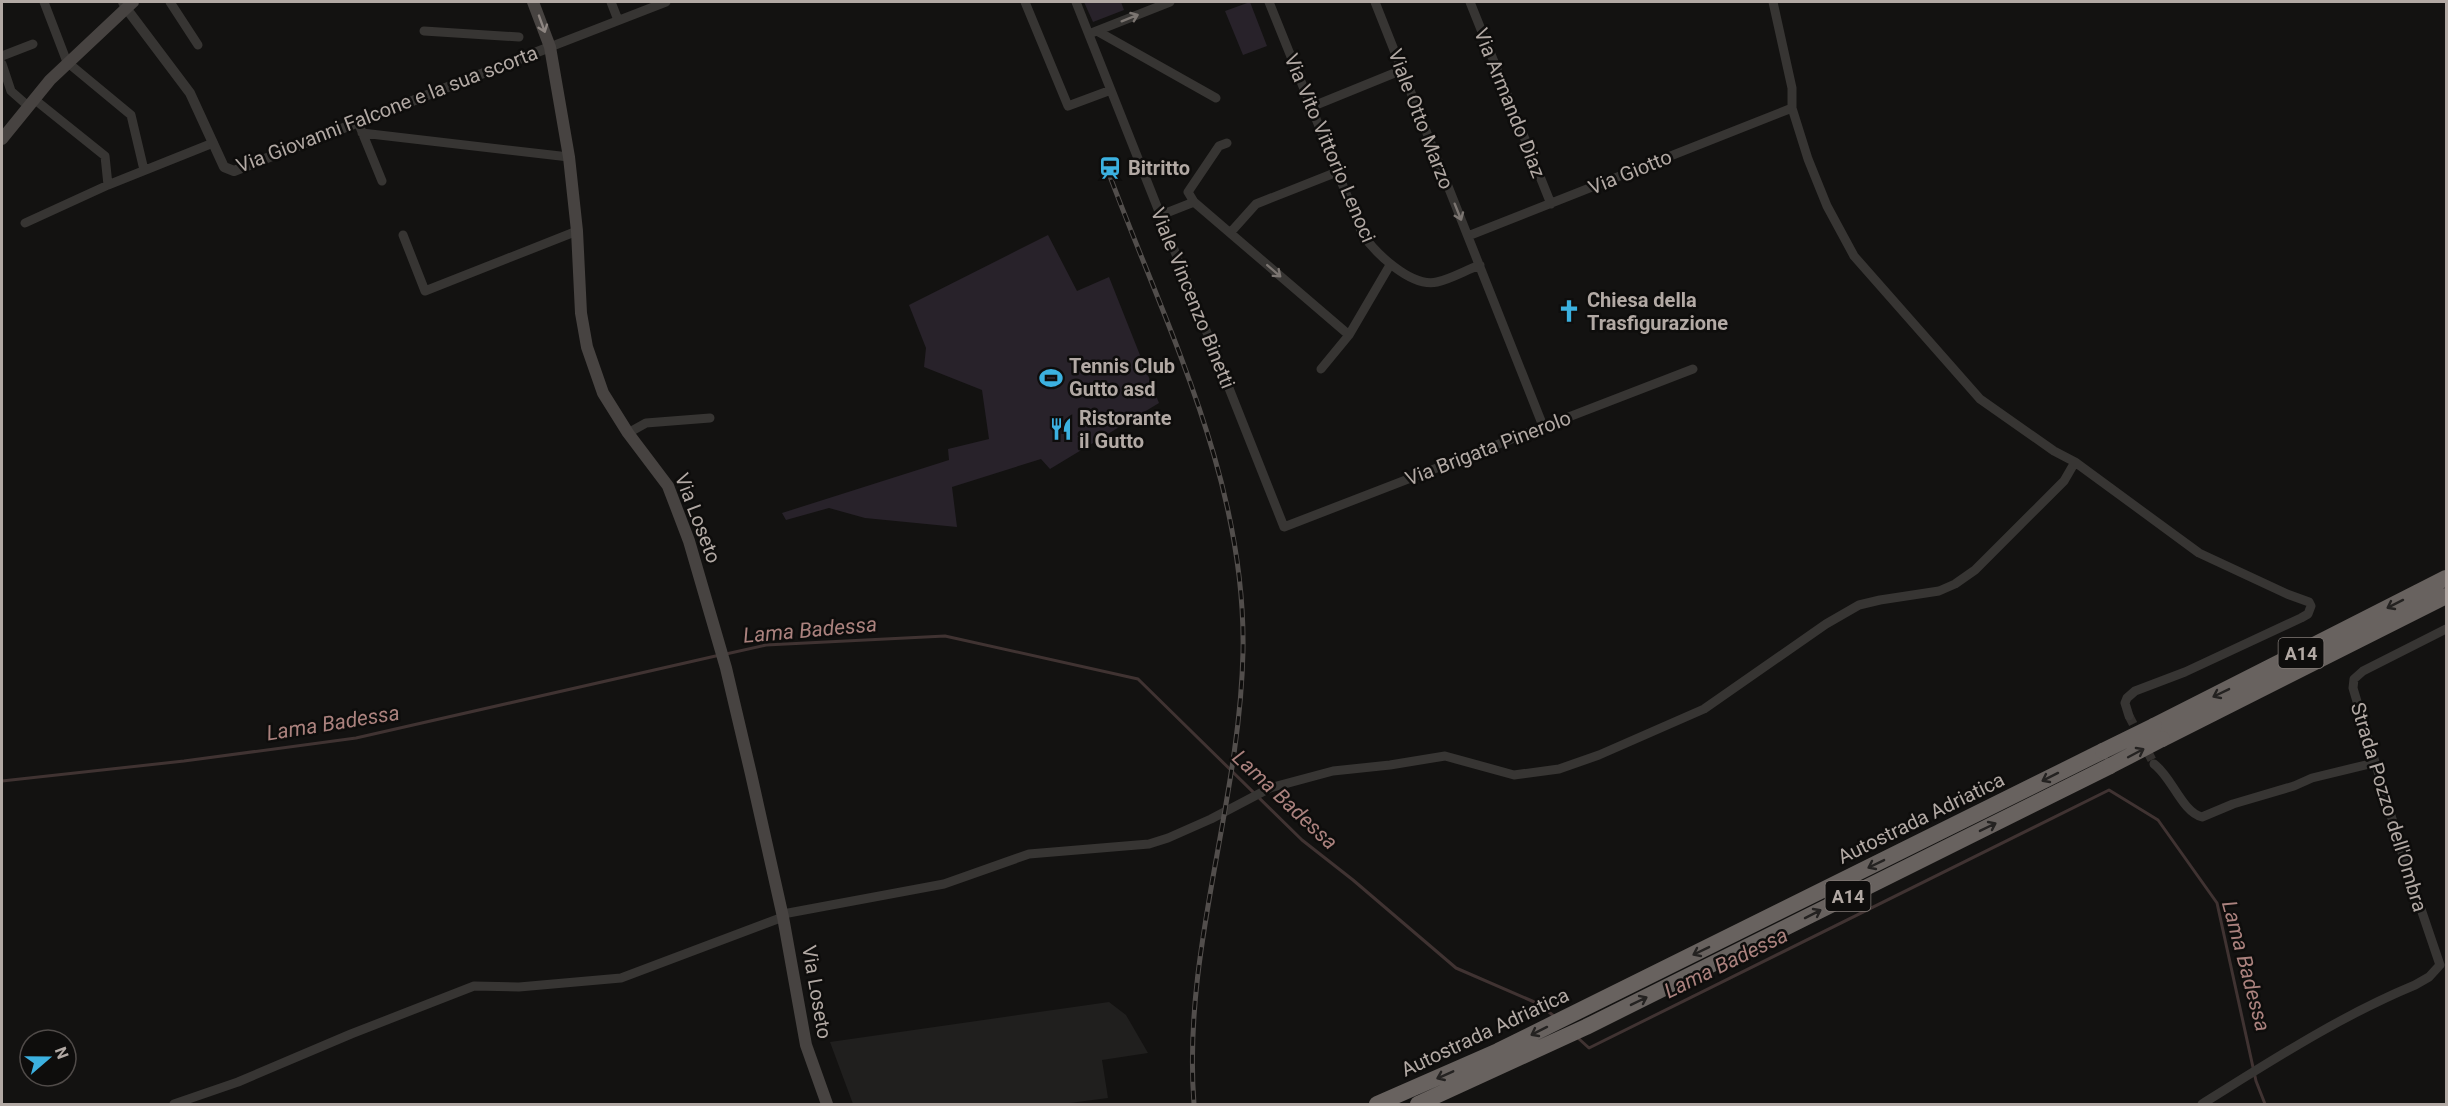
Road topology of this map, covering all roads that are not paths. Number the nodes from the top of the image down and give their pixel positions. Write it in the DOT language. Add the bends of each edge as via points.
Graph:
graph roads {
  1 [pos="44,2"];
  2 [pos="170,2"];
  3 [pos="533,2"];
  4 [pos="611,2"];
  5 [pos="666,2"];
  6 [pos="1025,2"];
  7 [pos="1076,2"];
  8 [pos="1170,2"];
  9 [pos="1269,2"];
  10 [pos="1375,2"];
  11 [pos="1470,2"];
  12 [pos="1773,2"];
  13 [pos="127,4"];
  14 [pos="618,20"];
  15 [pos="424,31"];
  16 [pos="1093,32"];
  17 [pos="519,37"];
  18 [pos="33,44"];
  19 [pos="198,45"];
  20 [pos="550,47"];
  21 [pos="533,54"];
  22 [pos="2,56"];
  23 [pos="553,61"];
  24 [pos="67,62"];
  25 [pos="2,64"];
  26 [pos="1402,70"];
  27 [pos="1111,90"];
  28 [pos="1216,98"];
  29 [pos="31,103"];
  30 [pos="1311,107"];
  31 [pos="1792,108"];
  32 [pos="360,128"];
  33 [pos="2,139"];
  34 [pos="213,143"];
  35 [pos="1227,143"];
  36 [pos="569,158"];
  37 [pos="144,170"];
  38 [pos="1338,172"];
  39 [pos="382,181"];
  40 [pos="108,185"];
  41 [pos="1194,202"];
  42 [pos="1551,204"];
  43 [pos="1161,215"];
  44 [pos="26,223"];
  45 [pos="577,231"];
  46 [pos="1230,233"];
  47 [pos="403,235"];
  48 [pos="1468,236"];
  49 [pos="1390,265"];
  50 [pos="1480,265"];
  51 [pos="1348,335"];
  52 [pos="1321,369"];
  53 [pos="1693,369"];
  54 [pos="710,418"];
  55 [pos="1543,426"];
  56 [pos="628,433"];
  57 [pos="2075,462"];
  58 [pos="1284,527"];
  59 [pos="2446,578"];
  60 [pos="2446,596"];
  61 [pos="2446,629"];
  62 [pos="2129,716"];
  63 [pos="2158,732"];
  64 [pos="2107,759"];
  65 [pos="2374,763"];
  66 [pos="2154,764"];
  67 [pos="783,916"];
  68 [pos="2444,965"];
  69 [pos="1502,1058"];
  70 [pos="174,1104"];
  71 [pos="827,1104"];
  72 [pos="1377,1104"];
  73 [pos="1418,1104"];
  74 [pos="2202,1104"];
  1 -- 24 [label="street"];
  2 -- 19 [label="street"];
  3 -- 20 [label="main road, Via Loseto, one-way"];
  4 -- 14 [label="street"];
  5 -- 14 [label="street"];
  6 -- 27 [label="street" via="1068,106"];
  7 -- 16 [label="street, Viale Vincenzo Binetti"];
  16 -- 8 [label="street, one-way"];
  9 -- 30 [label="street, Via Vito Vittorio Lenoci"];
  10 -- 26 [label="street, Viale Otto Marzo"];
  11 -- 42 [label="street, Via Armando Diaz"];
  12 -- 31 [label="street" via="1792,88"];
  13 -- 24 [label="main road"];
  13 -- 34 [label="street" via="190,93"];
  14 -- 20 [label="street"];
  15 -- 17 [label="street"];
  16 -- 27 [label="street, Viale Vincenzo Binetti"];
  16 -- 28 [label="street"];
  18 -- 22 [label="street"];
  20 -- 21 [label="street, Via Giovanni Falcone e la sua scorta"];
  20 -- 23 [label="main road, Via Loseto"];
  21 -- 23 [label="street"];
  21 -- 32 [label="street, Via Giovanni Falcone e la sua scorta"];
  23 -- 36 [label="main road, Via Loseto"];
  24 -- 29 [label="main road"];
  24 -- 37 [label="street" via="131,115"];
  25 -- 29 [label="street" via="11,91"];
  26 -- 30 [label="street"];
  26 -- 48 [label="street, Viale Otto Marzo, one-way"];
  27 -- 43 [label="street, Viale Vincenzo Binetti"];
  29 -- 33 [label="main road"];
  29 -- 40 [label="street" via="105,156"];
  30 -- 38 [label="street, Via Vito Vittorio Lenoci"];
  31 -- 42 [label="street, Via Giotto"];
  31 -- 57 [label="street" via="1827,206 1854,256 1980,399"];
  32 -- 34 [label="street, Via Giovanni Falcone e la sua scorta" via="234,171 224,167"];
  32 -- 36 [label="street"];
  32 -- 39 [label="street"];
  34 -- 37 [label="street"];
  35 -- 41 [label="street" via="1219,146 1188,192"];
  36 -- 45 [label="main road, Via Loseto"];
  37 -- 40 [label="street"];
  38 -- 46 [label="street" via="1256,204"];
  38 -- 49 [label="street, Via Vito Vittorio Lenoci" via="1362,233"];
  40 -- 44 [label="street"];
  41 -- 43 [label="street"];
  41 -- 46 [label="street"];
  42 -- 48 [label="street, Via Giotto"];
  43 -- 58 [label="street, Viale Vincenzo Binetti"];
  45 -- 47 [label="street" via="425,291"];
  45 -- 56 [label="main road, Via Loseto" via="581,313 587,347 603,393"];
  46 -- 51 [label="street, one-way"];
  48 -- 50 [label="street, Viale Otto Marzo"];
  49 -- 50 [label="street, Via Vito Vittorio Lenoci" via="1431,282"];
  49 -- 51 [label="street"];
  50 -- 55 [label="street, Viale Otto Marzo"];
  51 -- 52 [label="street"];
  53 -- 55 [label="street, Via Brigata Pinerolo"];
  54 -- 56 [label="street" via="646,423"];
  55 -- 58 [label="street, Via Brigata Pinerolo"];
  56 -- 67 [label="main road, Via Loseto" via="668,486 689,541 726,668"];
  57 -- 62 [label="street" via="2199,553 2311,606 2301,618 2135,691 2125,703"];
  57 -- 67 [label="street" via="2064,481 1975,570 1955,584 1939,591 1853,608 1704,709 1599,755 1559,769 1514,775 1445,756 1333,771 1270,788 1211,819 1149,844 1029,854 944,884"];
  59 -- 63 [label="highway, Autostrada Adriatica / A14, one-way"];
  60 -- 63 [label="highway, Autostrada Adriatica / A14"];
  61 -- 65 [label="street, Strada Pozzo dell'Ombra" via="2354,679 2353,688"];
  63 -- 64 [label="highway, Autostrada Adriatica / A14, bridge"];
  64 -- 69 [label="highway, Autostrada Adriatica / A14, one-way" via="1579,1011"];
  69 -- 64 [label="highway, Autostrada Adriatica / A14, one-way" via="1586,1027"];
  65 -- 66 [label="street" via="2312,778 2202,817 2189,810 2170,780"];
  65 -- 68 [label="street, Strada Pozzo dell'Ombra"];
  67 -- 70 [label="street" via="621,978 519,987 474,986"];
  67 -- 71 [label="main road, Via Loseto" via="795,993 812,1064"];
  68 -- 74 [label="street" via="2415,985 2324,1029"];
  69 -- 72 [label="highway, Autostrada Adriatica / A14, one-way"];
  69 -- 73 [label="highway, Autostrada Adriatica / A14"];
}
